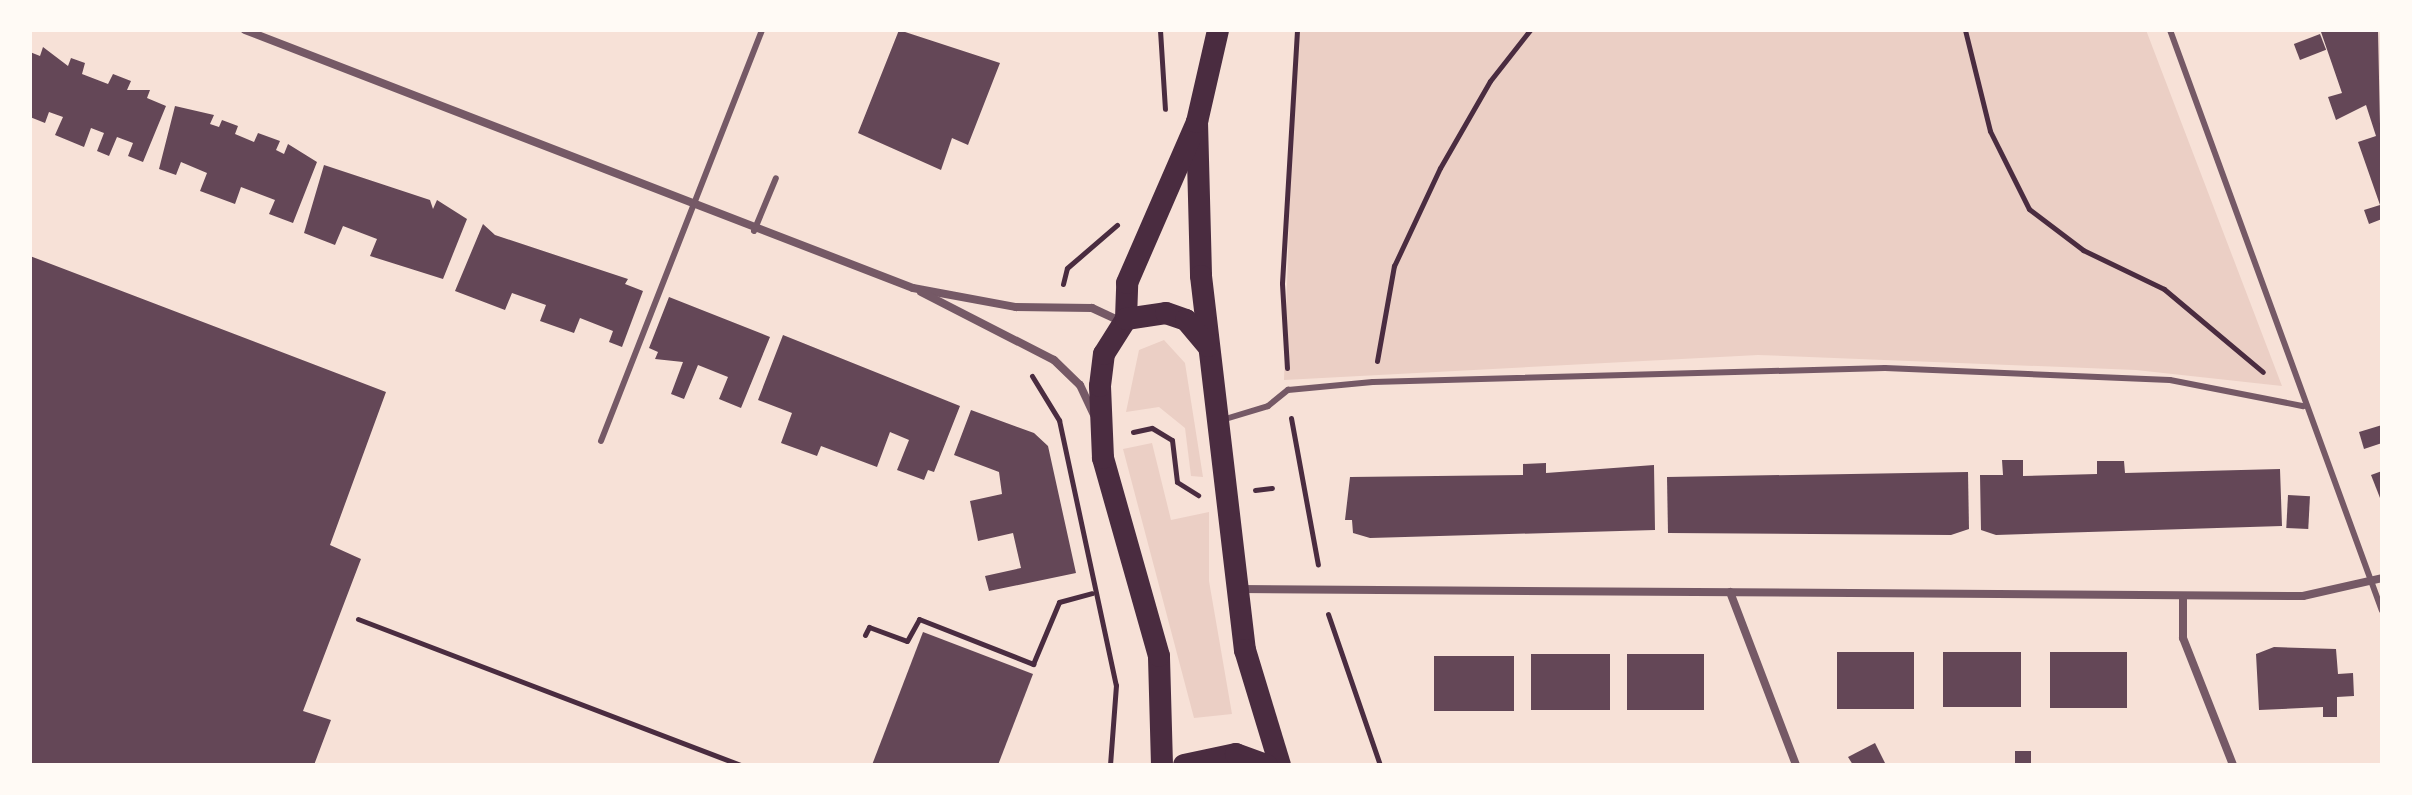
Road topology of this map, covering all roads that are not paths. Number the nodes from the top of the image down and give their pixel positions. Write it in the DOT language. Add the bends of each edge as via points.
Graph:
graph roads {
  1 [pos="245,30"];
  2 [pos="762,30"];
  3 [pos="1218,30"];
  4 [pos="2170,30"];
  5 [pos="1197,122"];
  6 [pos="776,178"];
  7 [pos="694,207"];
  8 [pos="754,231"];
  9 [pos="913,288"];
  10 [pos="1124,321"];
  11 [pos="1213,355"];
  12 [pos="2303,406"];
  13 [pos="1222,420"];
  14 [pos="1100,434"];
  15 [pos="601,441"];
  16 [pos="2382,578"];
  17 [pos="2370,582"];
  18 [pos="1238,589"];
  19 [pos="1730,592"];
  20 [pos="2183,597"];
  21 [pos="2382,611"];
  22 [pos="1162,765"];
  23 [pos="1184,765"];
  24 [pos="1267,765"];
  25 [pos="1280,765"];
  26 [pos="1796,765"];
  27 [pos="2233,765"];
  1 -- 7 [label="street"];
  2 -- 7 [label="lane"];
  3 -- 5 [label="highway"];
  4 -- 12 [label="lane"];
  5 -- 10 [label="highway" via="1127,283"];
  5 -- 11 [label="highway" via="1201,276"];
  6 -- 8 [label="lane"];
  7 -- 8 [label="street"];
  7 -- 15 [label="lane"];
  8 -- 9 [label="street"];
  9 -- 10 [label="street" via="1055,309 1092,308"];
  9 -- 14 [label="street" via="1038,353 1080,385"];
  10 -- 11 [label="highway" via="1166,313 1186,320"];
  10 -- 14 [label="highway" via="1104,354"];
  11 -- 13 [label="highway"];
  12 -- 13 [label="lane" via="2170,380 1885,368 1373,382 1288,390 1268,406"];
  12 -- 17 [label="lane"];
  13 -- 18 [label="highway"];
  14 -- 22 [label="highway" via="1159,656"];
  16 -- 17 [label="street"];
  17 -- 20 [label="street" via="2303,596"];
  17 -- 21 [label="lane"];
  18 -- 19 [label="street"];
  18 -- 25 [label="highway" via="1255,693"];
  19 -- 20 [label="street"];
  19 -- 26 [label="street"];
  20 -- 27 [label="street" via="2183,638"];
  23 -- 24 [label="highway" via="1236,754"];
}
